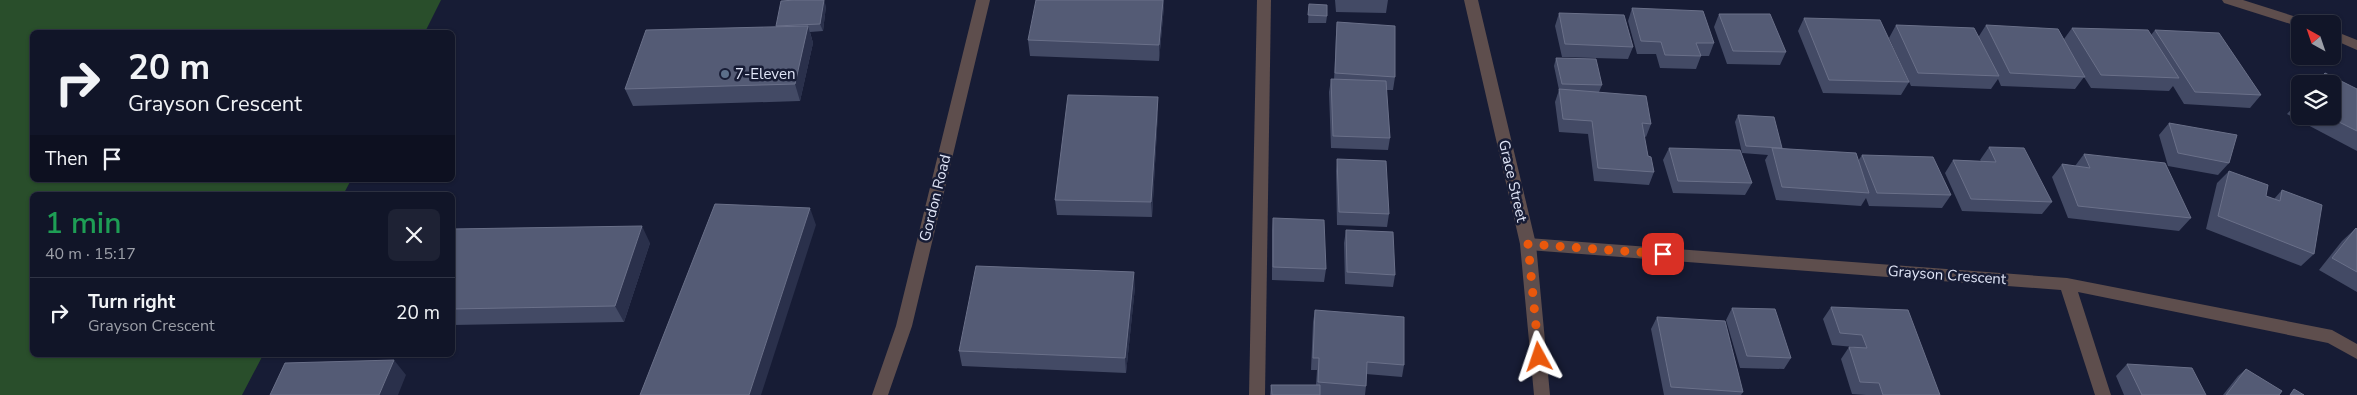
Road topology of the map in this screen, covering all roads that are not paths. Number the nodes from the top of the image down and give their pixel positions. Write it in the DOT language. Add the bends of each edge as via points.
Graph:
graph roads {
  1 [pos="984,0"];
  2 [pos="1264,0"];
  3 [pos="1471,0"];
  4 [pos="2229,0"];
  5 [pos="2291,20"];
  6 [pos="2341,38"];
  7 [pos="2357,45"];
  8 [pos="1528,244"];
  9 [pos="2067,284"];
  10 [pos="2357,352"];
  11 [pos="880,395"];
  12 [pos="1256,395"];
  13 [pos="1542,395"];
  14 [pos="2103,395"];
  1 -- 11 [label="street, Gordon Road" via="904,326"];
  2 -- 12 [label="street"];
  3 -- 8 [label="street, Grace Street"];
  4 -- 5 [label="street"];
  6 -- 7 [label="street"];
  8 -- 9 [label="street, Grayson Crescent"];
  8 -- 13 [label="street, Grace Street"];
  9 -- 10 [label="street, Grayson Crescent" via="2332,337"];
  9 -- 14 [label="street"];
}
